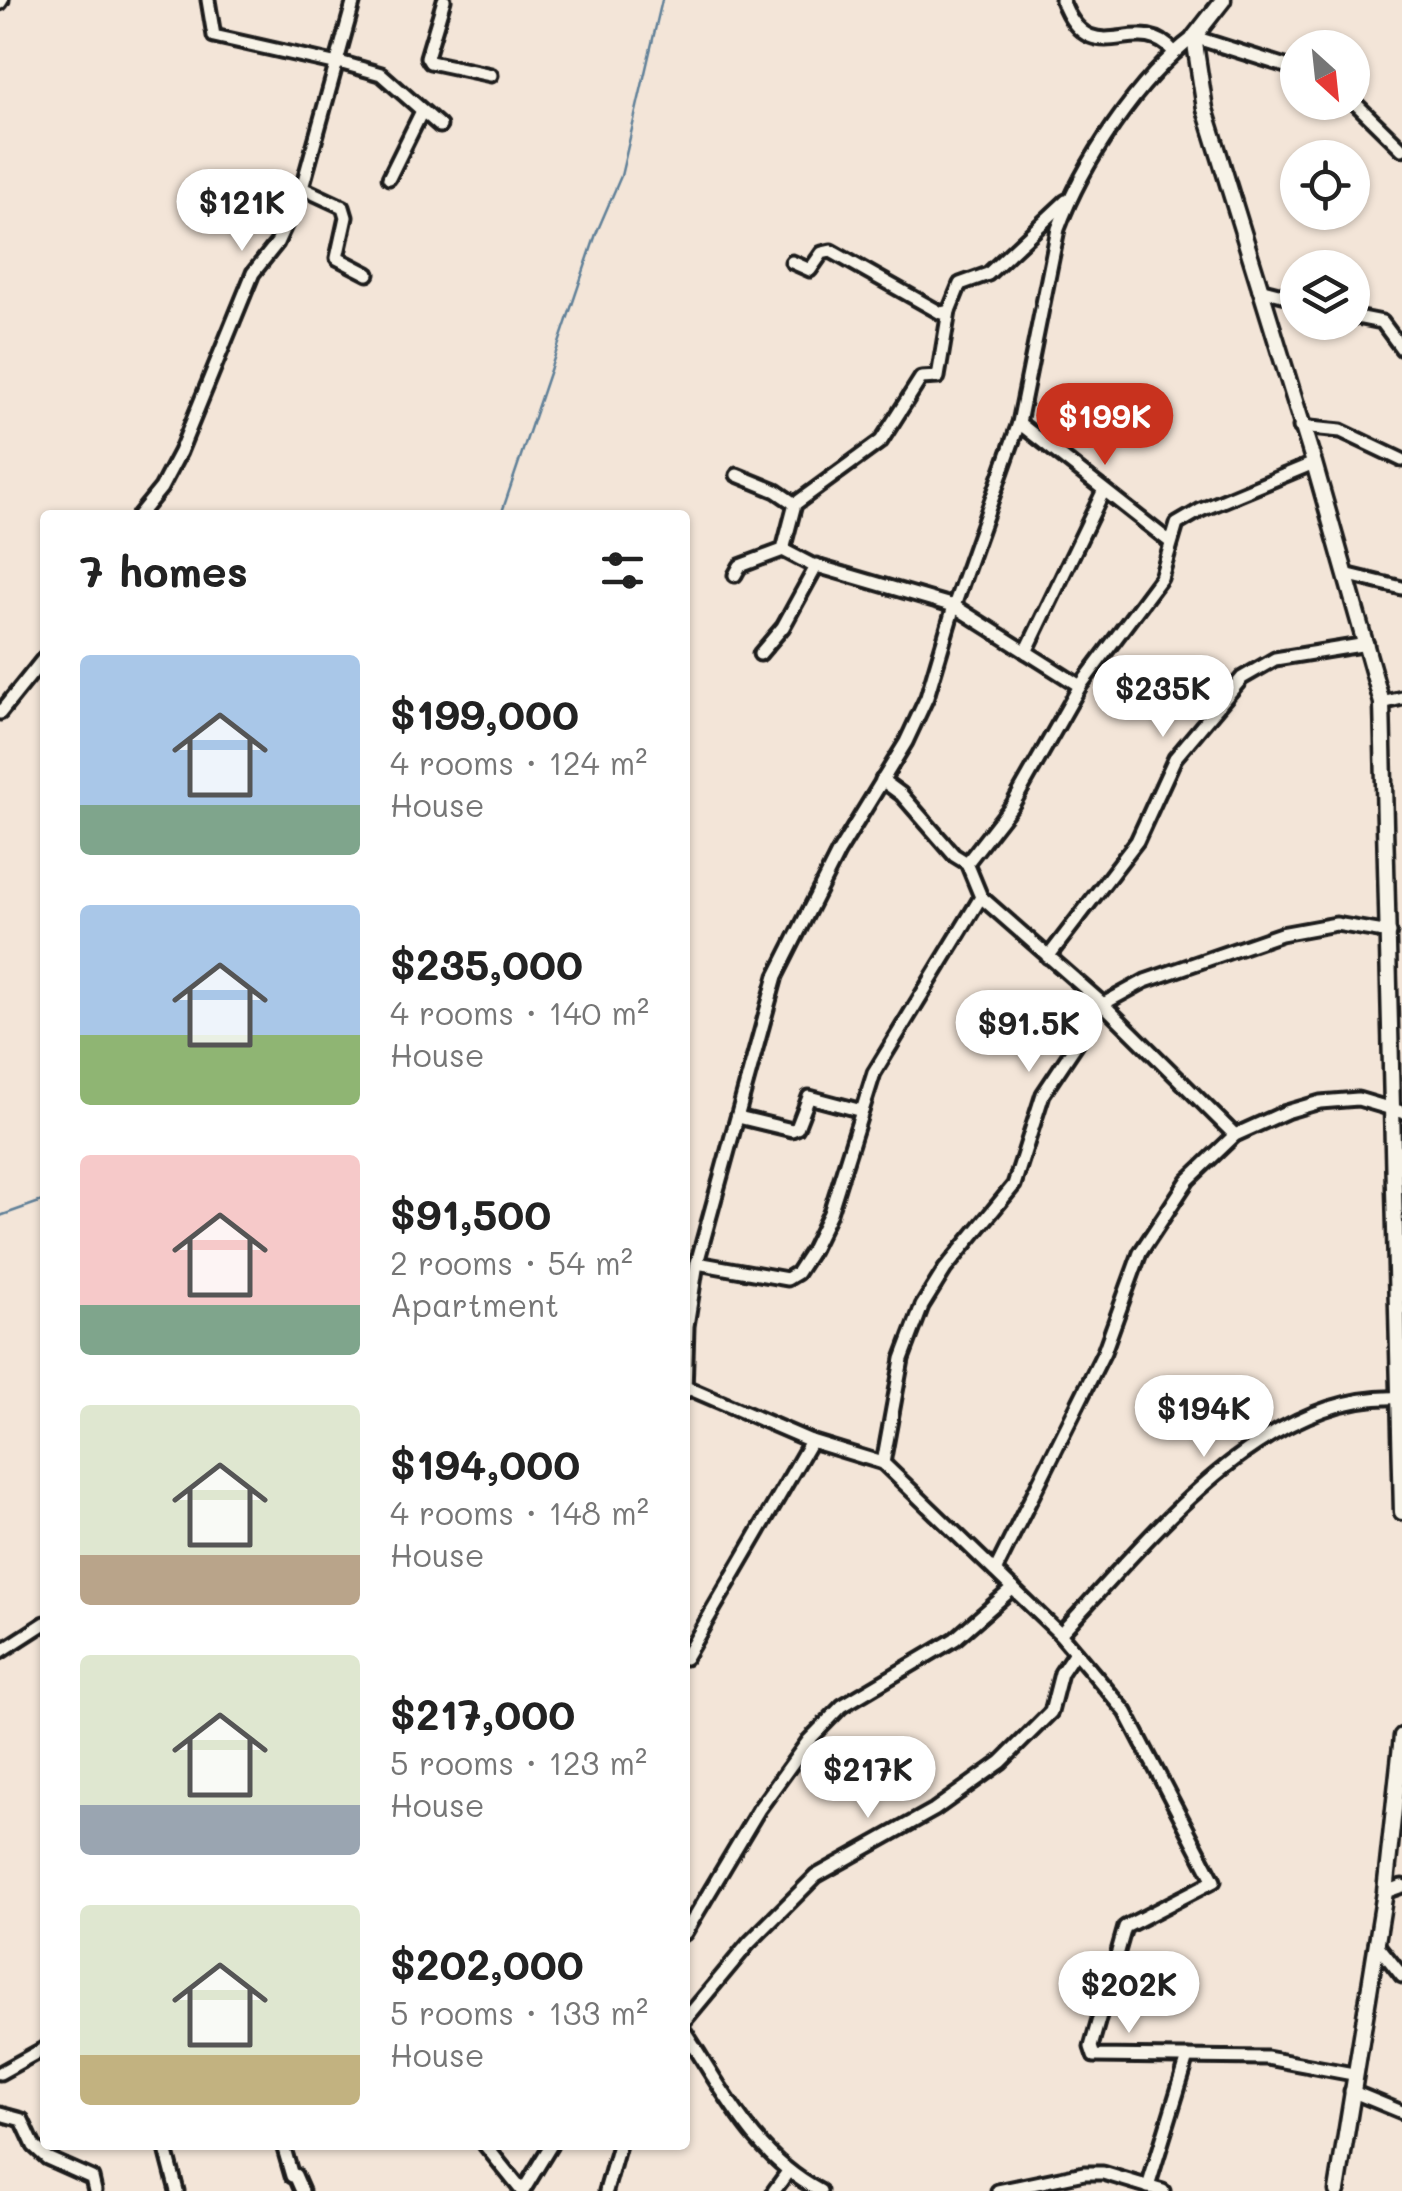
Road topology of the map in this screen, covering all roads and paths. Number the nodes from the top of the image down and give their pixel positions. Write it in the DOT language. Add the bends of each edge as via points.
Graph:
graph roads {
  1 [pos="208,0"];
  2 [pos="354,0"];
  3 [pos="444,0"];
  4 [pos="1062,0"];
  5 [pos="1223,0"];
  6 [pos="1194,37"];
  7 [pos="1174,52"];
  8 [pos="338,63"];
  9 [pos="1280,64"];
  10 [pos="491,75"];
  11 [pos="422,111"];
  12 [pos="1370,118"];
  13 [pos="440,126"];
  14 [pos="1402,149"];
  15 [pos="390,178"];
  16 [pos="302,188"];
  17 [pos="1070,199"];
  18 [pos="792,262"];
  19 [pos="368,274"];
  20 [pos="1259,289"];
  21 [pos="1280,294"];
  22 [pos="950,310"];
  23 [pos="1370,320"];
  24 [pos="1402,349"];
  25 [pos="1019,423"];
  26 [pos="1300,427"];
  27 [pos="1402,460"];
  28 [pos="1314,463"];
  29 [pos="737,476"];
  30 [pos="1103,492"];
  31 [pos="794,504"];
  32 [pos="142,510"];
  33 [pos="1169,542"];
  34 [pos="783,550"];
  35 [pos="817,565"];
  36 [pos="1345,574"];
  37 [pos="734,575"];
  38 [pos="1402,588"];
  39 [pos="954,606"];
  40 [pos="1367,644"];
  41 [pos="1026,652"];
  42 [pos="760,654"];
  43 [pos="40,663"];
  44 [pos="1080,686"];
  45 [pos="1402,698"];
  46 [pos="1382,703"];
  47 [pos="0,713"];
  48 [pos="882,780"];
  49 [pos="967,863"];
  50 [pos="981,897"];
  51 [pos="1390,933"];
  52 [pos="1048,957"];
  53 [pos="1102,1004"];
  54 [pos="862,1111"];
  55 [pos="1399,1112"];
  56 [pos="738,1117"];
  57 [pos="1235,1135"];
  58 [pos="697,1263"];
  59 [pos="690,1307"];
  60 [pos="690,1392"];
  61 [pos="1400,1398"];
  62 [pos="811,1441"];
  63 [pos="884,1463"];
  64 [pos="1402,1494"];
  65 [pos="1402,1512"];
  66 [pos="995,1572"];
  67 [pos="1012,1588"];
  68 [pos="40,1626"];
  69 [pos="1060,1634"];
  70 [pos="690,1649"];
  71 [pos="0,1652"];
  72 [pos="1076,1652"];
  73 [pos="1402,1736"];
  74 [pos="1402,1886"];
  75 [pos="1385,1892"];
  76 [pos="690,1924"];
  77 [pos="1376,1944"];
  78 [pos="1402,1976"];
  79 [pos="690,2014"];
  80 [pos="690,2040"];
  81 [pos="40,2051"];
  82 [pos="1188,2056"];
  83 [pos="0,2073"];
  84 [pos="1354,2074"];
  85 [pos="1351,2091"];
  86 [pos="1402,2112"];
  87 [pos="0,2114"];
  88 [pos="166,2150"];
  89 [pos="284,2150"];
  90 [pos="488,2150"];
  91 [pos="548,2150"];
  92 [pos="618,2150"];
  93 [pos="787,2174"];
  94 [pos="1155,2189"];
  95 [pos="94,2191"];
  96 [pos="178,2191"];
  97 [pos="302,2191"];
  98 [pos="522,2191"];
  99 [pos="606,2191"];
  100 [pos="774,2191"];
  101 [pos="820,2191"];
  102 [pos="998,2191"];
  103 [pos="1337,2191"];
  1 -- 8 [label="street" via="214,36"];
  2 -- 8 [label="street"];
  3 -- 10 [label="street" via="430,62"];
  4 -- 7 [label="street" via="1087,36 1110,42 1153,35"];
  5 -- 6 [label="street"];
  6 -- 7 [label="street"];
  6 -- 9 [label="street"];
  6 -- 20 [label="street" via="1204,109"];
  7 -- 17 [label="street" via="1150,77"];
  8 -- 11 [label="street" via="381,74"];
  8 -- 16 [label="street"];
  11 -- 13 [label="street"];
  11 -- 15 [label="street"];
  12 -- 14 [label="street"];
  16 -- 19 [label="street" via="343,206 338,258"];
  16 -- 32 [label="street" via="253,273 180,452"];
  17 -- 22 [label="street" via="988,274 960,284"];
  17 -- 25 [label="street" via="1058,229"];
  18 -- 22 [label="street" via="810,270 822,253 831,252 941,313"];
  20 -- 21 [label="street"];
  20 -- 26 [label="street"];
  22 -- 31 [label="street" via="938,377 920,378 882,441"];
  23 -- 24 [label="street" via="1382,322"];
  25 -- 30 [label="street"];
  25 -- 39 [label="street"];
  26 -- 27 [label="street" via="1341,431"];
  26 -- 28 [label="street"];
  28 -- 33 [label="street" via="1202,510 1177,524"];
  28 -- 36 [label="street"];
  29 -- 31 [label="street"];
  30 -- 33 [label="street"];
  30 -- 41 [label="street"];
  31 -- 34 [label="street"];
  33 -- 44 [label="street" via="1161,578"];
  34 -- 35 [label="street"];
  34 -- 37 [label="street" via="740,566"];
  35 -- 39 [label="street"];
  35 -- 42 [label="street"];
  36 -- 38 [label="street"];
  36 -- 40 [label="street"];
  39 -- 41 [label="street"];
  39 -- 48 [label="street" via="927,697"];
  40 -- 46 [label="street"];
  40 -- 52 [label="street" via="1275,660 1242,678 1164,774 1137,841"];
  41 -- 44 [label="street"];
  43 -- 47 [label="street"];
  44 -- 49 [label="street" via="1013,804"];
  45 -- 46 [label="street"];
  46 -- 51 [label="street"];
  48 -- 49 [label="street"];
  48 -- 56 [label="street" via="776,976"];
  49 -- 50 [label="street"];
  50 -- 52 [label="street"];
  50 -- 54 [label="street" via="874,1073"];
  51 -- 53 [label="street" via="1336,924 1281,934 1145,981"];
  51 -- 55 [label="street"];
  52 -- 53 [label="street"];
  53 -- 57 [label="street"];
  53 -- 63 [label="street" via="1043,1094 1014,1185 922,1306 902,1359"];
  54 -- 56 [label="street" via="809,1097 792,1130"];
  54 -- 58 [label="street" via="830,1213 797,1274 780,1278"];
  55 -- 57 [label="street" via="1358,1099 1320,1102"];
  55 -- 61 [label="street"];
  56 -- 58 [label="street"];
  57 -- 66 [label="street" via="1188,1180 1140,1253 1104,1352"];
  58 -- 59 [label="street"];
  60 -- 62 [label="street"];
  61 -- 64 [label="street"];
  61 -- 69 [label="street" via="1306,1413 1247,1452 1176,1511"];
  62 -- 63 [label="street"];
  62 -- 70 [label="street"];
  63 -- 66 [label="street"];
  64 -- 65 [label="street"];
  66 -- 67 [label="street"];
  67 -- 69 [label="street"];
  67 -- 76 [label="street" via="955,1639 842,1706 809,1740"];
  68 -- 71 [label="street"];
  69 -- 72 [label="street"];
  72 -- 79 [label="street" via="1061,1672 1052,1712 1001,1762 934,1810 816,1876"];
  72 -- 82 [label="street" via="1138,1728 1214,1878 1125,1926 1092,2052"];
  73 -- 75 [label="street"];
  74 -- 75 [label="street"];
  75 -- 77 [label="street"];
  77 -- 78 [label="street"];
  77 -- 84 [label="street"];
  80 -- 93 [label="street" via="760,2146"];
  81 -- 83 [label="street"];
  82 -- 84 [label="street" via="1267,2058"];
  82 -- 94 [label="street"];
  84 -- 85 [label="street"];
  85 -- 86 [label="street"];
  85 -- 103 [label="street"];
  87 -- 95 [label="street" via="22,2120 34,2146 92,2178"];
  88 -- 96 [label="street"];
  89 -- 97 [label="street"];
  90 -- 98 [label="street"];
  91 -- 98 [label="street"];
  92 -- 99 [label="street"];
  93 -- 100 [label="street"];
  93 -- 101 [label="street"];
  94 -- 102 [label="street" via="1084,2173"];
}
